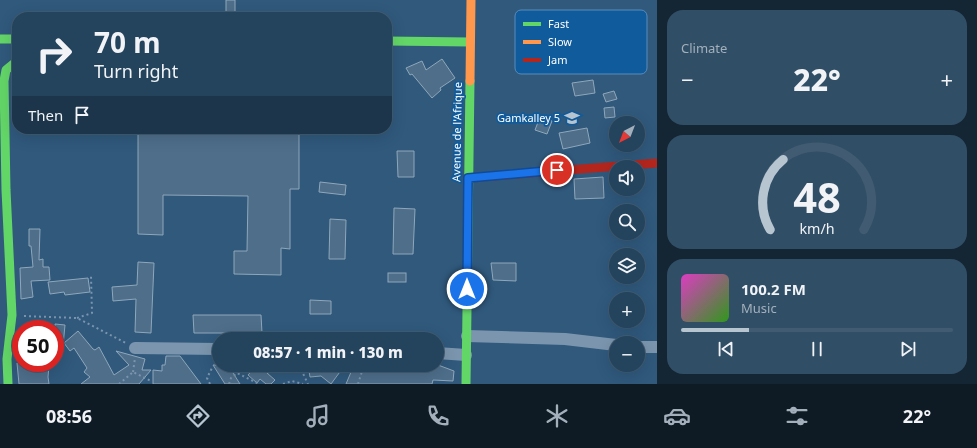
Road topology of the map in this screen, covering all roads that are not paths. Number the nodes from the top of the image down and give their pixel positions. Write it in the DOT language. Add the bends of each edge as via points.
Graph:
graph roads {
  1 [pos="471,0"];
  2 [pos="0,39"];
  3 [pos="12,39"];
  4 [pos="392,41"];
  5 [pos="470,42"];
  6 [pos="12,65"];
  7 [pos="657,163"];
  8 [pos="468,178"];
  9 [pos="467,336"];
  10 [pos="609,344"];
  11 [pos="645,347"];
  12 [pos="657,347"];
  13 [pos="135,348"];
  14 [pos="212,349"];
  15 [pos="444,353"];
  16 [pos="466,355"];
  17 [pos="4,360"];
  18 [pos="8,384"];
  19 [pos="466,384"];
  1 -- 5 [label="street, Avenue de l'Afrique"];
  2 -- 3 [label="street"];
  4 -- 5 [label="street"];
  5 -- 8 [label="street, Avenue de l'Afrique"];
  6 -- 17 [label="street" via="6,70 4,81 12,315"];
  7 -- 8 [label="street"];
  8 -- 9 [label="street, Avenue de l'Afrique"];
  9 -- 10 [label="street" via="565,339"];
  9 -- 16 [label="street, Avenue de l'Afrique"];
  11 -- 12 [label="street"];
  13 -- 14 [label="street"];
  15 -- 16 [label="street"];
  16 -- 19 [label="street, Avenue de l'Afrique"];
  17 -- 18 [label="street"];
}
